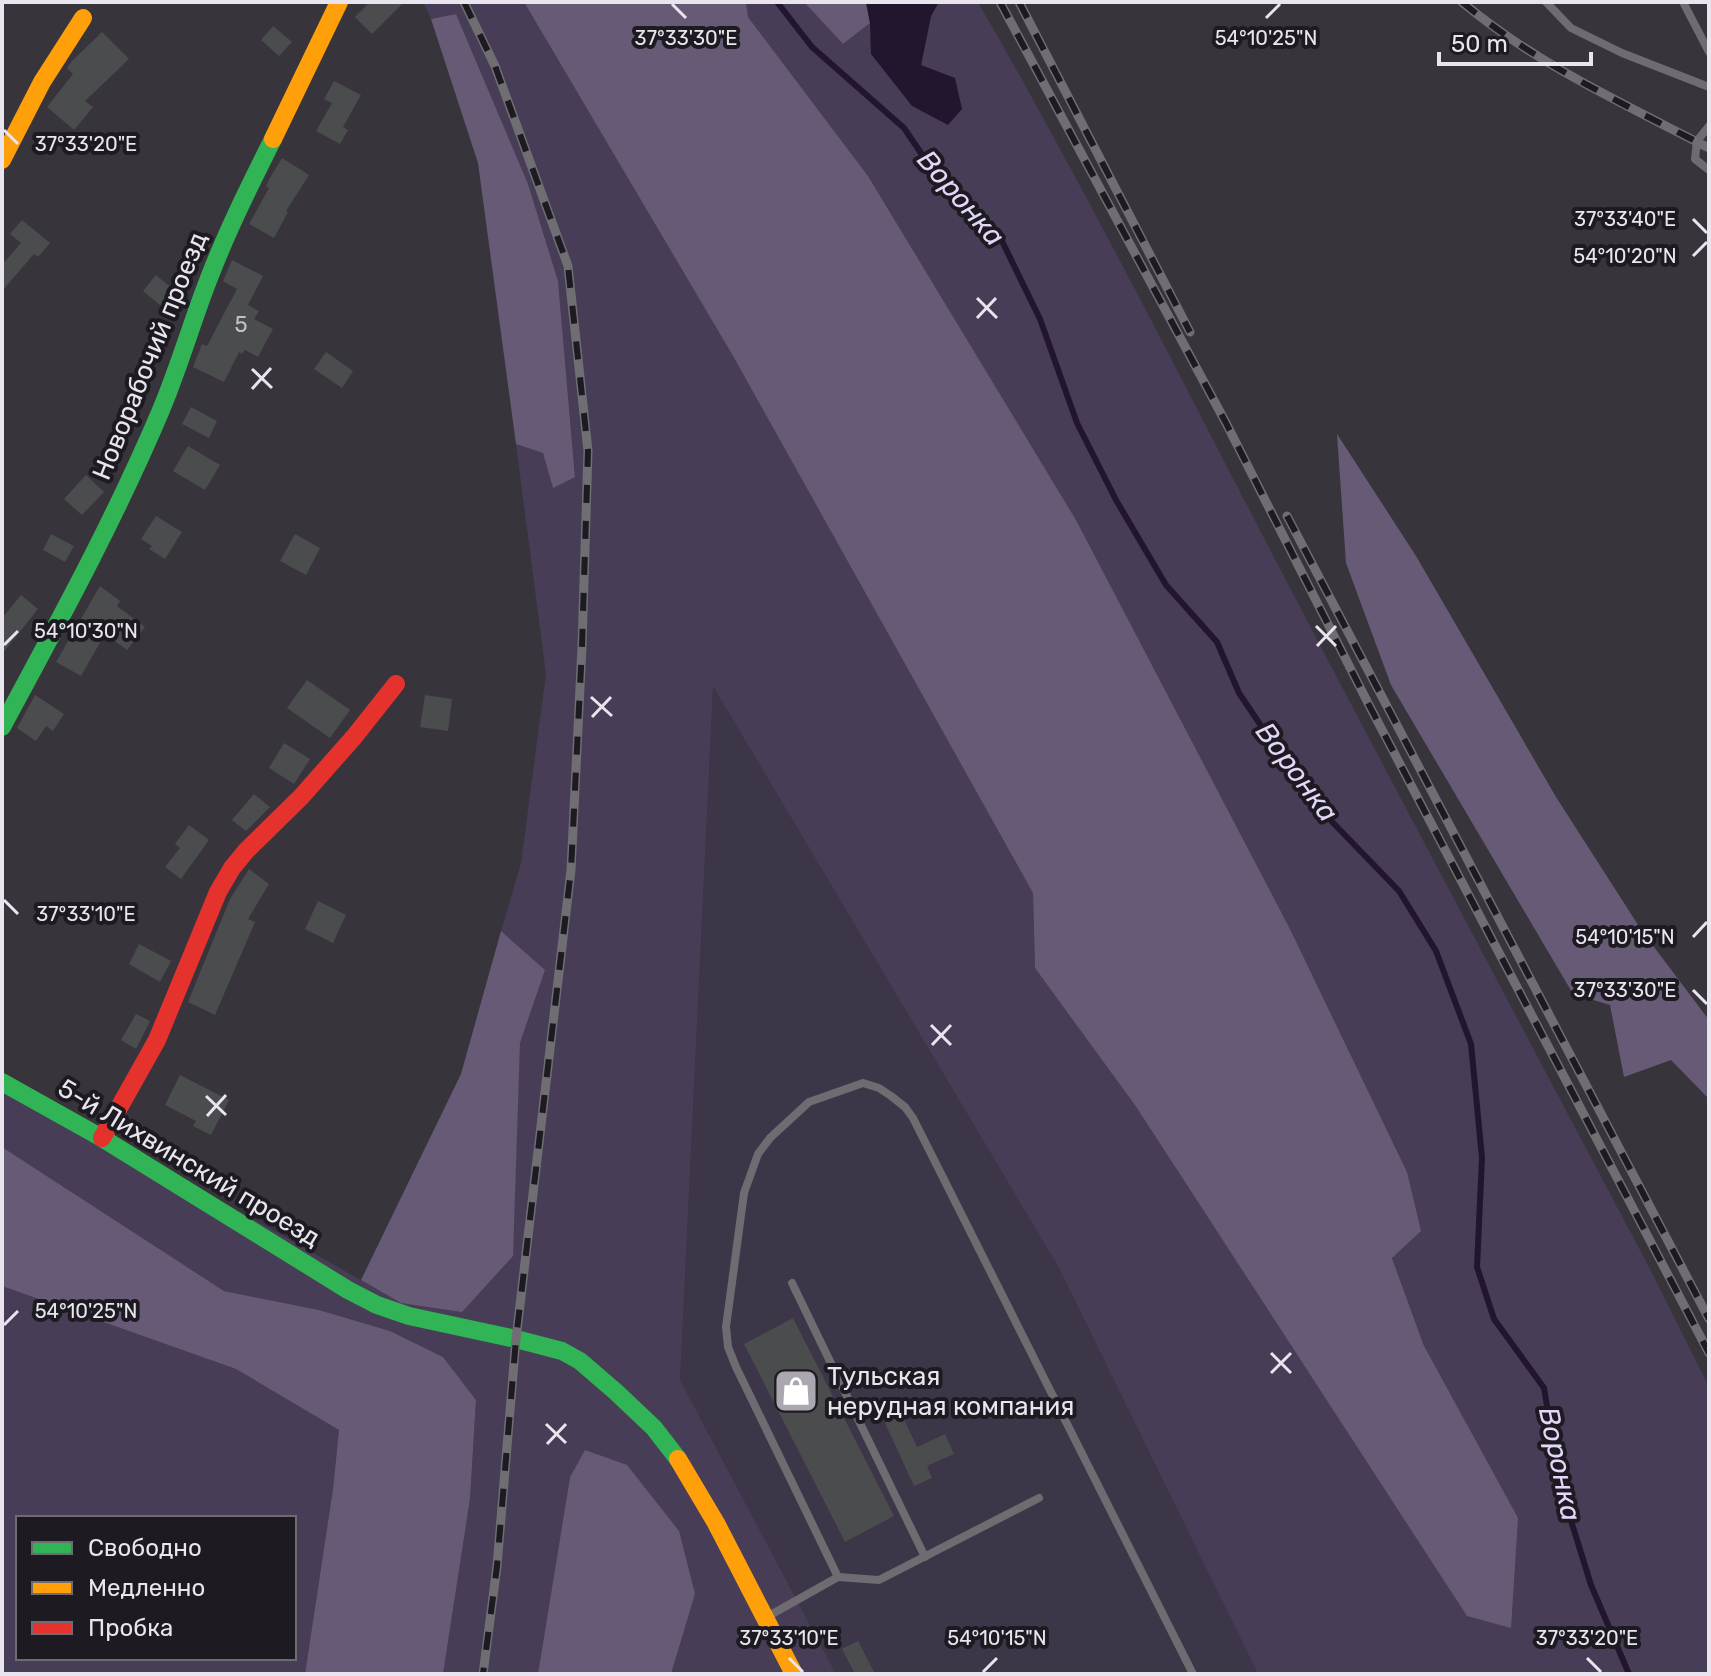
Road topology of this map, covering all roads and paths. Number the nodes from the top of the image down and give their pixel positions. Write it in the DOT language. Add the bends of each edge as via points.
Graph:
graph roads {
  1 [pos="339,2"];
  2 [pos="1546,2"];
  3 [pos="1683,2"];
  4 [pos="83,18"];
  5 [pos="1709,52"];
  6 [pos="1709,87"];
  7 [pos="1709,126"];
  8 [pos="2,160"];
  9 [pos="1709,170"];
  10 [pos="396,684"];
  11 [pos="2,727"];
  12 [pos="2,1082"];
  13 [pos="102,1138"];
  14 [pos="792,1283"];
  15 [pos="1039,1498"];
  16 [pos="925,1557"];
  17 [pos="838,1577"];
  18 [pos="765,1619"];
  19 [pos="794,1674"];
  20 [pos="1193,1674"];
  1 -- 11 [label="street, Новорабочий проезд" via="212,270 160,413 90,562"];
  2 -- 6 [label="lane" via="1571,28"];
  3 -- 5 [label="lane"];
  4 -- 8 [label="street"];
  7 -- 9 [label="lane" via="1697,141 1695,159"];
  10 -- 13 [label="street" via="301,797 232,868 157,1040"];
  12 -- 13 [label="street, 5-й Лихвинский проезд"];
  13 -- 18 [label="street, 5-й Лихвинский проезд" via="377,1305 573,1356 636,1408 673,1452"];
  14 -- 16 [label="lane"];
  15 -- 16 [label="lane"];
  16 -- 17 [label="lane" via="879,1580"];
  17 -- 18 [label="lane"];
  17 -- 20 [label="lane" via="736,1367 726,1327 744,1193 758,1154 809,1102 863,1083 891,1096 913,1118"];
  18 -- 19 [label="street, 5-й Лихвинский проезд"];
}
